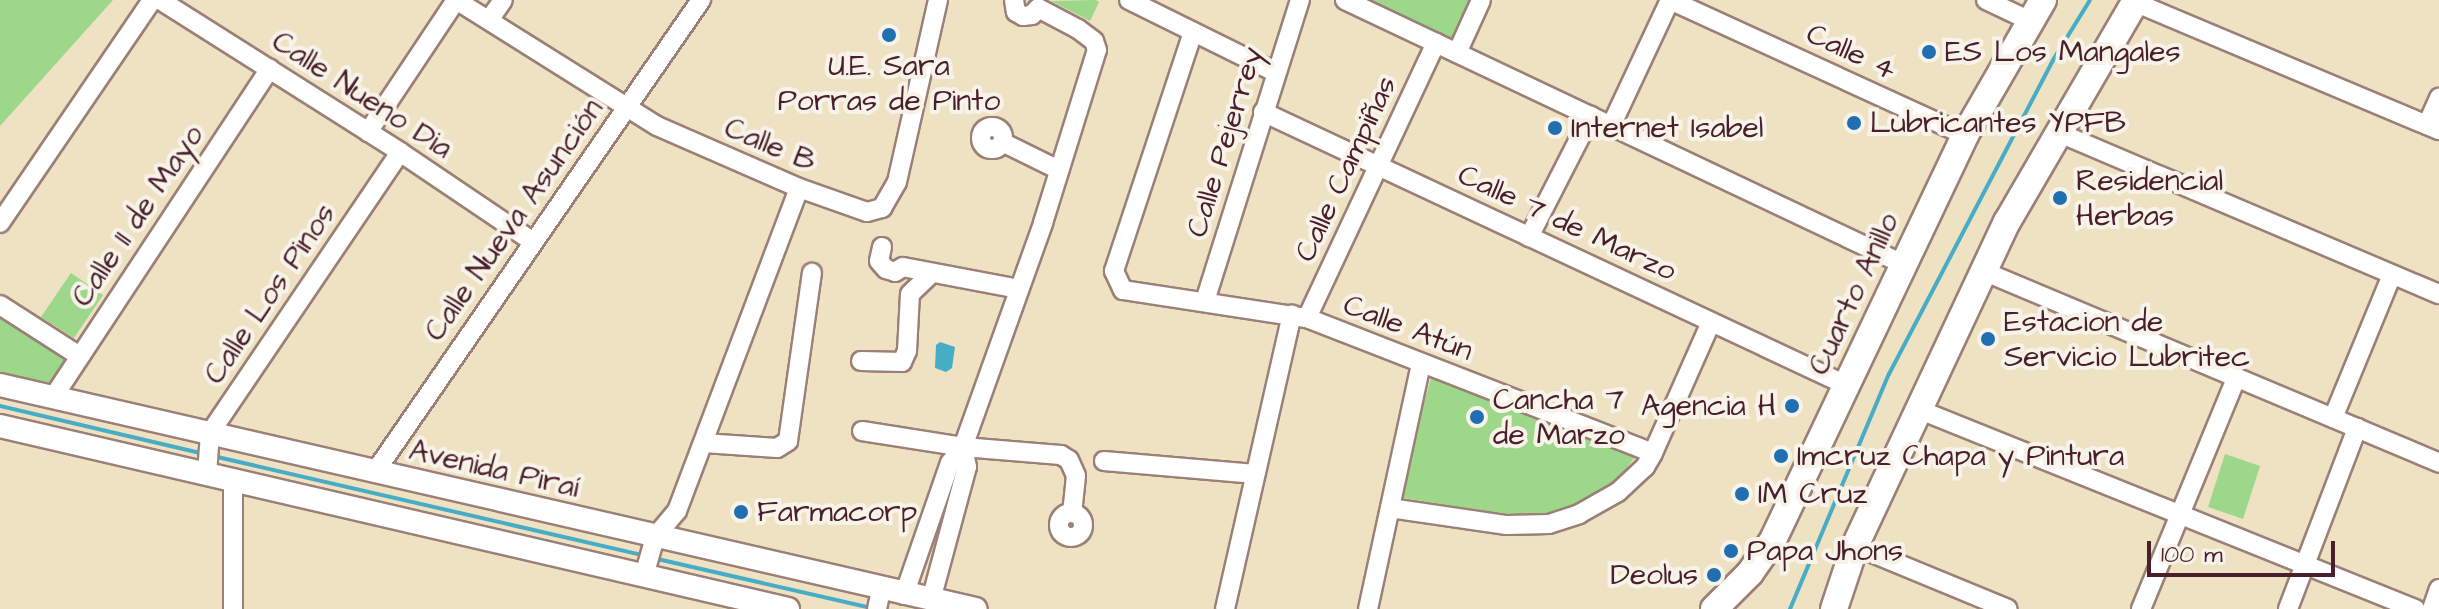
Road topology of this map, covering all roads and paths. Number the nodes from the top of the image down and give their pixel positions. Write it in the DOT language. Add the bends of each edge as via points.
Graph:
graph roads {
  1 [pos="152,0"];
  2 [pos="160,0"];
  3 [pos="456,0"];
  4 [pos="503,0"];
  5 [pos="701,0"];
  6 [pos="938,0"];
  7 [pos="1014,0"];
  8 [pos="1129,0"];
  9 [pos="1300,0"];
  10 [pos="1345,0"];
  11 [pos="1481,0"];
  12 [pos="1670,0"];
  13 [pos="1986,0"];
  14 [pos="2135,1"];
  15 [pos="1038,4"];
  16 [pos="2037,10"];
  17 [pos="489,20"];
  18 [pos="1193,32"];
  19 [pos="1436,43"];
  20 [pos="1457,53"];
  21 [pos="270,69"];
  22 [pos="1275,72"];
  23 [pos="2439,98"];
  24 [pos="625,108"];
  25 [pos="1263,112"];
  26 [pos="1591,116"];
  27 [pos="1611,126"];
  28 [pos="2433,127"];
  29 [pos="368,132"];
  30 [pos="2057,132"];
  31 [pos="1965,135"];
  32 [pos="1002,142"];
  33 [pos="400,152"];
  34 [pos="1379,166"];
  35 [pos="1059,170"];
  36 [pos="799,188"];
  37 [pos="0,223"];
  38 [pos="1529,237"];
  39 [pos="532,241"];
  40 [pos="882,247"];
  41 [pos="1903,264"];
  42 [pos="1983,271"];
  43 [pos="812,273"];
  44 [pos="932,273"];
  45 [pos="2392,275"];
  46 [pos="1019,289"];
  47 [pos="2439,294"];
  48 [pos="1205,301"];
  49 [pos="0,305"];
  50 [pos="1300,316"];
  51 [pos="1711,322"];
  52 [pos="78,355"];
  53 [pos="861,361"];
  54 [pos="1421,364"];
  55 [pos="2236,378"];
  56 [pos="0,385"];
  57 [pos="1846,385"];
  58 [pos="54,396"];
  59 [pos="1920,410"];
  60 [pos="2333,418"];
  61 [pos="0,426"];
  62 [pos="2357,428"];
  63 [pos="862,431"];
  64 [pos="209,438"];
  65 [pos="704,443"];
  66 [pos="963,447"];
  67 [pos="1653,453"];
  68 [pos="1104,461"];
  69 [pos="2439,463"];
  70 [pos="207,470"];
  71 [pos="375,472"];
  72 [pos="1255,474"];
  73 [pos="233,481"];
  74 [pos="1390,508"];
  75 [pos="1072,512"];
  76 [pos="2181,514"];
  77 [pos="653,542"];
  78 [pos="1855,546"];
  79 [pos="2305,565"];
  80 [pos="644,572"];
  81 [pos="2439,589"];
  82 [pos="904,595"];
  83 [pos="879,599"];
  84 [pos="931,600"];
  85 [pos="731,603"];
  86 [pos="233,609"];
  87 [pos="788,609"];
  88 [pos="976,609"];
  89 [pos="1225,609"];
  90 [pos="1368,609"];
  91 [pos="1714,609"];
  92 [pos="1834,609"];
  93 [pos="2008,609"];
  94 [pos="2141,609"];
  95 [pos="2288,609"];
  96 [pos="2415,609"];
  97 [pos="2432,609"];
  1 -- 37 [label="street"];
  2 -- 21 [label="street, Calle Nueno Dia"];
  3 -- 17 [label="street, Calle B"];
  3 -- 29 [label="street"];
  4 -- 17 [label="street"];
  5 -- 24 [label="street, Calle Nueva Asunción"];
  6 -- 36 [label="street, Calle B" via="889,199 882,208 867,212"];
  7 -- 15 [label="street" via="1016,12 1023,16 1032,15"];
  8 -- 18 [label="street"];
  9 -- 22 [label="street, Calle Pejerrey"];
  10 -- 19 [label="street"];
  11 -- 20 [label="street"];
  12 -- 27 [label="street"];
  12 -- 31 [label="street, Calle 4"];
  13 -- 16 [label="street"];
  14 -- 28 [label="street"];
  14 -- 30 [label="highway"];
  15 -- 35 [label="street" via="1094,41 1097,50"];
  16 -- 31 [label="highway, Cuarto Anillo"];
  17 -- 24 [label="street, Calle B"];
  18 -- 22 [label="street"];
  18 -- 48 [label="street, Calle Atún" via="1114,271 1117,284 1132,294"];
  19 -- 20 [label="street"];
  19 -- 34 [label="street, Calle Campiñas"];
  20 -- 26 [label="street"];
  21 -- 29 [label="street, Calle Nueno Dia"];
  21 -- 52 [label="street, Calle 11 de Mayo"];
  22 -- 25 [label="street, Calle Pejerrey"];
  23 -- 28 [label="street"];
  24 -- 36 [label="street, Calle B" via="674,135"];
  24 -- 39 [label="street, Calle Nueva Asunción"];
  25 -- 34 [label="street, Calle 7 de Marzo"];
  25 -- 48 [label="street, Calle Pejerrey"];
  26 -- 27 [label="street"];
  26 -- 38 [label="street"];
  27 -- 41 [label="street"];
  29 -- 33 [label="street, Calle Nueno Dia"];
  30 -- 42 [label="highway"];
  30 -- 45 [label="street"];
  31 -- 41 [label="highway, Cuarto Anillo"];
  32 -- 35 [label="street"];
  33 -- 39 [label="street, Calle Nueno Dia"];
  33 -- 64 [label="street, Calle Los Pinos"];
  34 -- 38 [label="street, Calle 7 de Marzo"];
  34 -- 50 [label="street, Calle Campiñas"];
  35 -- 46 [label="street"];
  36 -- 65 [label="street"];
  38 -- 51 [label="street, Calle 7 de Marzo"];
  39 -- 71 [label="street, Calle Nueva Asunción"];
  40 -- 44 [label="street" via="879,261 886,269"];
  41 -- 57 [label="highway, Cuarto Anillo"];
  42 -- 55 [label="street"];
  42 -- 59 [label="highway"];
  43 -- 65 [label="street" via="788,441 777,448"];
  44 -- 46 [label="street"];
  44 -- 53 [label="street" via="910,294 902,362"];
  45 -- 47 [label="street"];
  45 -- 60 [label="street"];
  46 -- 66 [label="street"];
  48 -- 50 [label="street, Calle Atún"];
  49 -- 52 [label="street"];
  50 -- 54 [label="street, Calle Atún"];
  50 -- 72 [label="street, Calle Campiñas"];
  51 -- 57 [label="street, Calle 7 de Marzo"];
  51 -- 67 [label="street"];
  52 -- 58 [label="street, Calle 11 de Mayo"];
  54 -- 67 [label="street, Calle Atún"];
  54 -- 74 [label="street"];
  55 -- 60 [label="street"];
  55 -- 76 [label="street"];
  56 -- 58 [label="main road, Avenida Piraí"];
  57 -- 91 [label="highway, Cuarto Anillo" via="1772,542"];
  58 -- 64 [label="main road, Avenida Piraí"];
  59 -- 76 [label="street"];
  59 -- 78 [label="highway"];
  60 -- 62 [label="street"];
  61 -- 70 [label="main road"];
  62 -- 69 [label="street"];
  62 -- 79 [label="street"];
  63 -- 66 [label="street"];
  64 -- 70 [label="street"];
  64 -- 71 [label="main road, Avenida Piraí"];
  65 -- 77 [label="street" via="677,511"];
  66 -- 75 [label="street" via="1061,455 1076,476"];
  66 -- 82 [label="street" via="950,463"];
  66 -- 84 [label="street" via="967,467"];
  67 -- 74 [label="street" via="1618,492 1549,524 1507,525"];
  68 -- 72 [label="street"];
  70 -- 73 [label="main road"];
  71 -- 77 [label="main road, Avenida Piraí"];
  72 -- 89 [label="street, Calle Campiñas"];
  73 -- 80 [label="main road"];
  73 -- 86 [label="street"];
  74 -- 90 [label="street"];
  76 -- 79 [label="street"];
  76 -- 94 [label="street"];
  77 -- 80 [label="street"];
  77 -- 83 [label="main road, Avenida Piraí"];
  78 -- 92 [label="highway"];
  78 -- 93 [label="street"];
  79 -- 95 [label="street"];
  79 -- 96 [label="street"];
  80 -- 85 [label="main road"];
  81 -- 97 [label="street"];
  82 -- 83 [label="main road, Avenida Piraí"];
  82 -- 84 [label="main road, Avenida Piraí"];
  84 -- 88 [label="main road, Avenida Piraí"];
  85 -- 87 [label="main road"];
}
